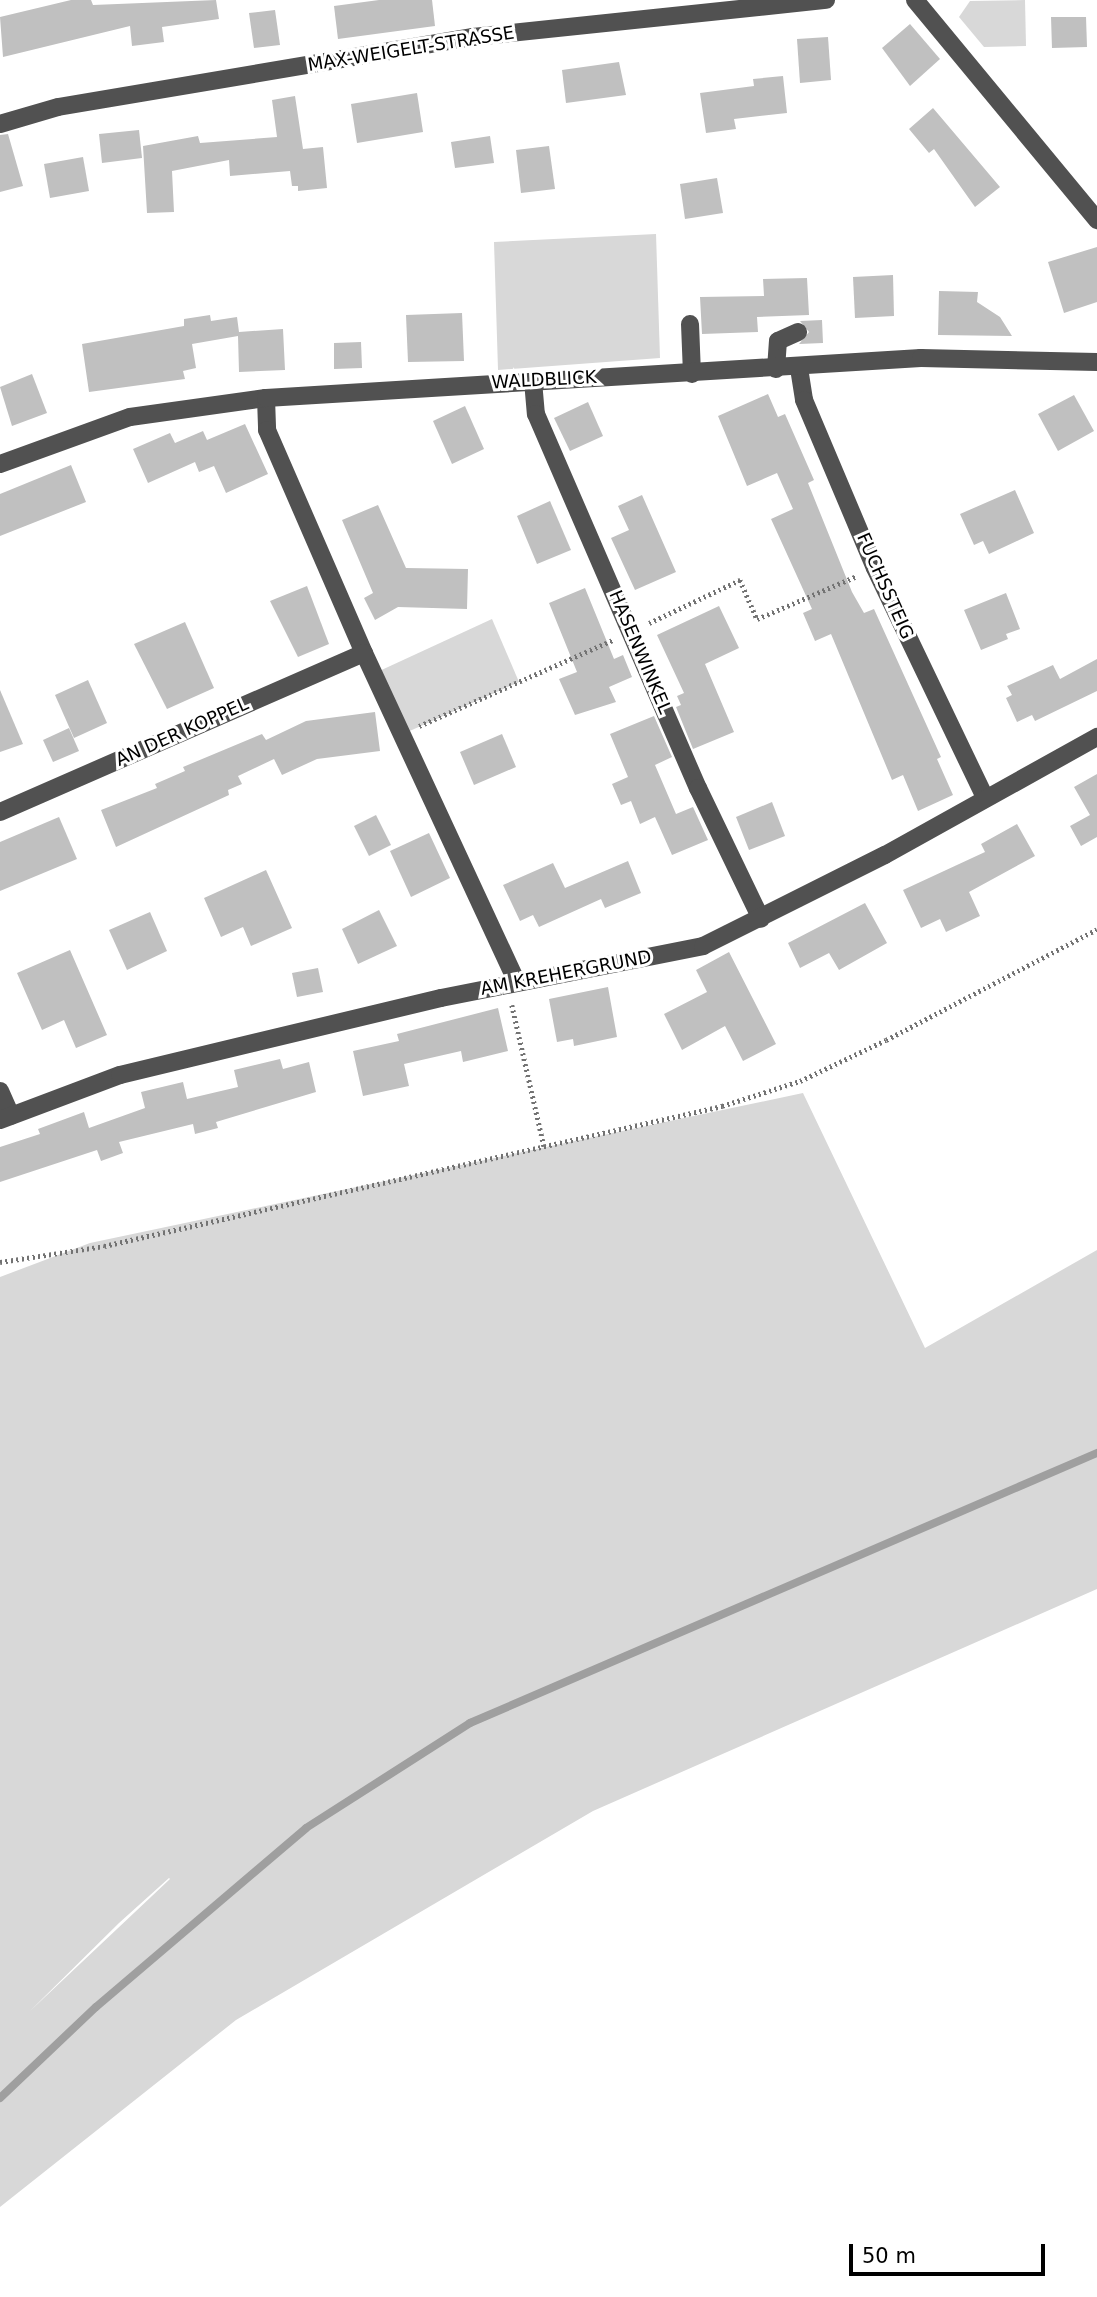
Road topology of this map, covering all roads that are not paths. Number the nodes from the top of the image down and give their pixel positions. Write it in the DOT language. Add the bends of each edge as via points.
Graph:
graph roads {
  1 [pos="826,0"];
  2 [pos="915,0"];
  3 [pos="0,124"];
  4 [pos="1097,219"];
  5 [pos="690,324"];
  6 [pos="798,332"];
  7 [pos="1097,362"];
  8 [pos="799,368"];
  9 [pos="776,369"];
  10 [pos="692,374"];
  11 [pos="533,381"];
  12 [pos="266,398"];
  13 [pos="0,464"];
  14 [pos="364,653"];
  15 [pos="1097,737"];
  16 [pos="985,797"];
  17 [pos="0,812"];
  18 [pos="761,919"];
  19 [pos="512,983"];
  20 [pos="0,1091"];
  21 [pos="6,1118"];
  1 -- 3 [label="street, MAX-WEIGELT-STRASSE" via="473,37 58,107"];
  2 -- 4 [label="street"];
  5 -- 10 [label="street"];
  6 -- 9 [label="street" via="778,341"];
  7 -- 8 [label="street, WALDBLICK" via="921,358"];
  8 -- 9 [label="street, WALDBLICK"];
  8 -- 16 [label="street, FUCHSSTEIG" via="804,400 876,568"];
  9 -- 10 [label="street, WALDBLICK"];
  10 -- 11 [label="street, WALDBLICK"];
  11 -- 12 [label="street, WALDBLICK"];
  11 -- 18 [label="street, HASENWINKEL" via="536,414"];
  12 -- 13 [label="street, WALDBLICK" via="130,417"];
  12 -- 14 [label="street" via="267,430"];
  14 -- 17 [label="street, AN DER KOPPEL"];
  14 -- 19 [label="street"];
  15 -- 16 [label="street, AM KREHERGRUND"];
  16 -- 18 [label="street, AM KREHERGRUND"];
  18 -- 19 [label="street, AM KREHERGRUND" via="703,946"];
  19 -- 21 [label="street, AM KREHERGRUND" via="120,1075"];
  20 -- 21 [label="street"];
}
